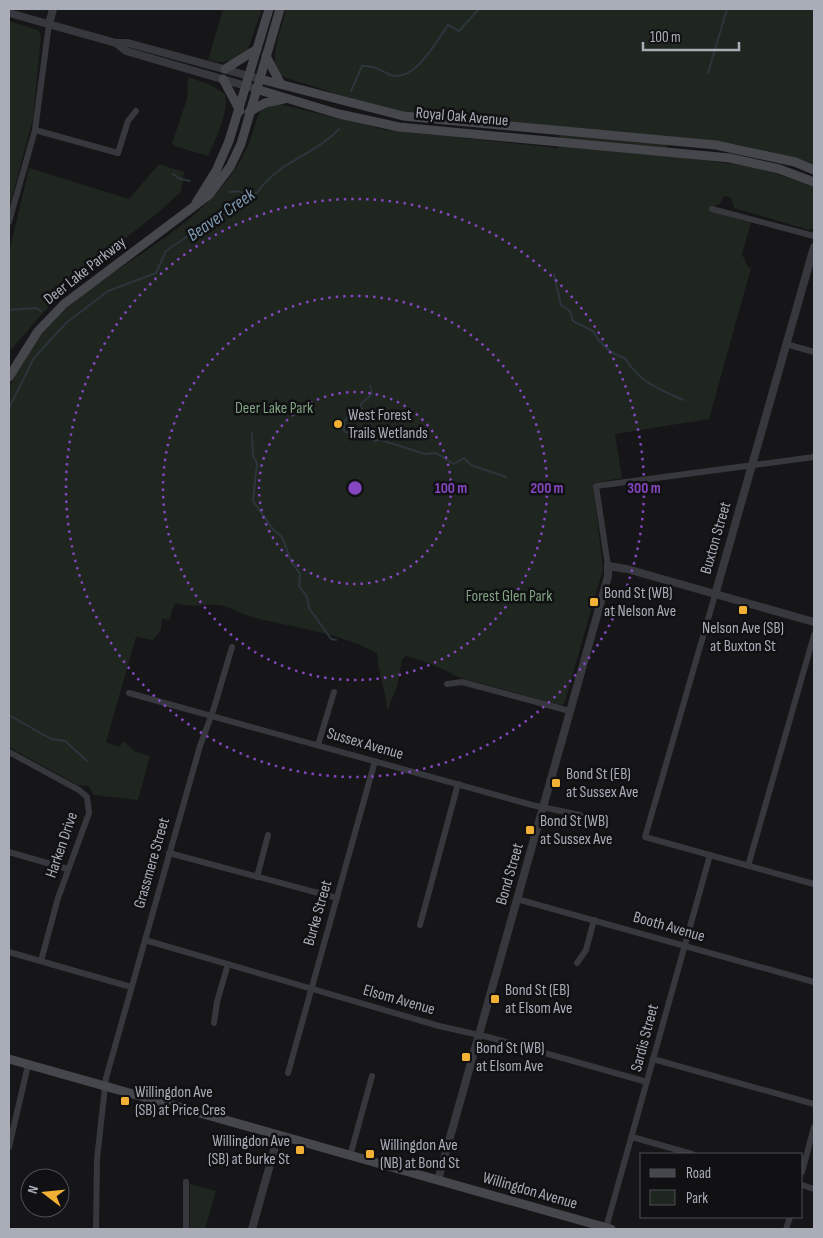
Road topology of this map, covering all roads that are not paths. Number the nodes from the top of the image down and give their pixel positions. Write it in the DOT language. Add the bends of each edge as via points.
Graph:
graph roads {
  1 [pos="53,9"];
  2 [pos="268,9"];
  3 [pos="280,9"];
  4 [pos="9,13"];
  5 [pos="49,24"];
  6 [pos="116,43"];
  7 [pos="257,49"];
  8 [pos="266,56"];
  9 [pos="225,69"];
  10 [pos="250,76"];
  11 [pos="260,78"];
  12 [pos="223,79"];
  13 [pos="281,84"];
  14 [pos="246,86"];
  15 [pos="256,89"];
  16 [pos="284,99"];
  17 [pos="136,111"];
  18 [pos="245,111"];
  19 [pos="35,130"];
  20 [pos="559,137"];
  21 [pos="667,146"];
  22 [pos="814,170"];
  23 [pos="814,182"];
  24 [pos="712,209"];
  25 [pos="9,222"];
  26 [pos="814,236"];
  27 [pos="814,247"];
  28 [pos="786,344"];
  29 [pos="814,352"];
  30 [pos="9,378"];
  31 [pos="814,457"];
  32 [pos="752,464"];
  33 [pos="608,566"];
  34 [pos="715,595"];
  35 [pos="814,622"];
  36 [pos="814,635"];
  37 [pos="232,647"];
  38 [pos="448,684"];
  39 [pos="334,692"];
  40 [pos="129,693"];
  41 [pos="570,711"];
  42 [pos="211,715"];
  43 [pos="318,745"];
  44 [pos="9,752"];
  45 [pos="375,761"];
  46 [pos="458,784"];
  47 [pos="543,806"];
  48 [pos="591,824"];
  49 [pos="268,835"];
  50 [pos="9,852"];
  51 [pos="169,853"];
  52 [pos="710,855"];
  53 [pos="748,866"];
  54 [pos="68,869"];
  55 [pos="257,877"];
  56 [pos="814,884"];
  57 [pos="337,898"];
  58 [pos="517,899"];
  59 [pos="594,920"];
  60 [pos="420,925"];
  61 [pos="145,940"];
  62 [pos="685,946"];
  63 [pos="9,952"];
  64 [pos="41,960"];
  65 [pos="577,963"];
  66 [pos="228,964"];
  67 [pos="814,982"];
  68 [pos="131,987"];
  69 [pos="312,989"];
  70 [pos="214,1023"];
  71 [pos="479,1035"];
  72 [pos="9,1059"];
  73 [pos="653,1059"];
  74 [pos="28,1065"];
  75 [pos="288,1072"];
  76 [pos="372,1076"];
  77 [pos="647,1082"];
  78 [pos="105,1087"];
  79 [pos="814,1104"];
  80 [pos="814,1127"];
  81 [pos="278,1136"];
  82 [pos="632,1137"];
  83 [pos="9,1147"];
  84 [pos="688,1153"];
  85 [pos="350,1156"];
  86 [pos="803,1168"];
  87 [pos="438,1180"];
  88 [pos="186,1182"];
  89 [pos="96,1229"];
  90 [pos="186,1229"];
  91 [pos="252,1229"];
  92 [pos="608,1229"];
  1 -- 5 [label="street"];
  2 -- 7 [label="main road, Deer Lake Parkway"];
  3 -- 8 [label="main road, Deer Lake Parkway"];
  4 -- 5 [label="street, Royal Oak Avenue"];
  5 -- 6 [label="street, Royal Oak Avenue"];
  5 -- 19 [label="street"];
  6 -- 9 [label="street, Royal Oak Avenue" via="128,43"];
  6 -- 12 [label="street, Royal Oak Avenue" via="126,51"];
  7 -- 9 [label="main road"];
  7 -- 10 [label="main road, Deer Lake Parkway"];
  8 -- 11 [label="main road, Deer Lake Parkway"];
  8 -- 13 [label="main road"];
  9 -- 10 [label="street, Royal Oak Avenue"];
  10 -- 11 [label="street, Royal Oak Avenue"];
  10 -- 14 [label="main road, Deer Lake Parkway"];
  11 -- 13 [label="main road, Royal Oak Avenue"];
  11 -- 15 [label="main road, Deer Lake Parkway"];
  12 -- 14 [label="street, Royal Oak Avenue"];
  12 -- 18 [label="main road"];
  13 -- 20 [label="main road, Royal Oak Avenue" via="403,116"];
  14 -- 15 [label="street, Royal Oak Avenue"];
  14 -- 18 [label="main road, Deer Lake Parkway"];
  15 -- 16 [label="main road, Royal Oak Avenue"];
  15 -- 18 [label="main road, Deer Lake Parkway"];
  16 -- 18 [label="main road"];
  16 -- 20 [label="main road, Royal Oak Avenue" via="398,127"];
  17 -- 19 [label="street" via="128,121 118,153"];
  18 -- 30 [label="main road, Deer Lake Parkway" via="196,203 165,230 64,304 27,346"];
  19 -- 25 [label="street"];
  20 -- 21 [label="main road, Royal Oak Avenue"];
  21 -- 22 [label="main road, Royal Oak Avenue" via="716,145 795,162"];
  21 -- 23 [label="main road, Royal Oak Avenue" via="753,163"];
  24 -- 26 [label="street"];
  27 -- 28 [label="street, Buxton Street"];
  28 -- 29 [label="street"];
  28 -- 32 [label="street, Buxton Street"];
  31 -- 32 [label="street"];
  32 -- 33 [label="street, Bond Street" via="596,486"];
  32 -- 34 [label="street, Buxton Street"];
  33 -- 34 [label="street"];
  33 -- 41 [label="street, Bond Street"];
  34 -- 35 [label="street"];
  34 -- 52 [label="street, Buxton Street" via="645,837"];
  36 -- 53 [label="street"];
  37 -- 42 [label="street, Grassmere Street"];
  38 -- 41 [label="street" via="462,682"];
  39 -- 43 [label="street"];
  40 -- 42 [label="street, Sussex Avenue"];
  41 -- 47 [label="street, Bond Street"];
  42 -- 43 [label="street, Sussex Avenue"];
  42 -- 51 [label="street, Grassmere Street"];
  43 -- 45 [label="street, Sussex Avenue"];
  44 -- 54 [label="street, Harken Drive" via="79,790 86,797 88,817"];
  45 -- 46 [label="street, Sussex Avenue"];
  45 -- 57 [label="street, Burke Street"];
  46 -- 47 [label="street, Sussex Avenue"];
  46 -- 60 [label="street"];
  47 -- 48 [label="street, Sussex Avenue" via="580,815"];
  47 -- 58 [label="street, Bond Street"];
  49 -- 55 [label="street"];
  50 -- 54 [label="street"];
  51 -- 55 [label="street"];
  51 -- 61 [label="street, Grassmere Street"];
  52 -- 53 [label="street"];
  52 -- 62 [label="street, Sardis Street"];
  53 -- 56 [label="street"];
  54 -- 64 [label="street, Harken Drive"];
  55 -- 57 [label="street"];
  57 -- 69 [label="street, Burke Street"];
  58 -- 59 [label="street, Booth Avenue"];
  58 -- 71 [label="street, Bond Street"];
  59 -- 62 [label="street, Booth Avenue"];
  59 -- 65 [label="street" via="586,950"];
  61 -- 66 [label="street, Elsom Avenue"];
  61 -- 68 [label="street, Grassmere Street"];
  62 -- 67 [label="street, Booth Avenue"];
  62 -- 73 [label="street, Sardis Street"];
  63 -- 64 [label="street"];
  64 -- 68 [label="street"];
  66 -- 69 [label="street, Elsom Avenue"];
  66 -- 70 [label="street"];
  68 -- 78 [label="street, Grassmere Street"];
  69 -- 71 [label="street, Elsom Avenue"];
  69 -- 75 [label="street, Burke Street"];
  71 -- 77 [label="street, Elsom Avenue"];
  71 -- 87 [label="street, Bond Street"];
  72 -- 74 [label="main road, Willingdon Avenue"];
  73 -- 77 [label="street, Sardis Street"];
  73 -- 79 [label="street"];
  74 -- 78 [label="main road, Willingdon Avenue"];
  74 -- 83 [label="street"];
  76 -- 85 [label="street"];
  77 -- 82 [label="street, Sardis Street"];
  78 -- 81 [label="main road, Willingdon Avenue"];
  78 -- 89 [label="street, Grassmere Street" via="97,1159"];
  80 -- 86 [label="street"];
  81 -- 85 [label="main road, Willingdon Avenue"];
  81 -- 91 [label="street"];
  82 -- 84 [label="street"];
  82 -- 92 [label="street, Sardis Street"];
  85 -- 87 [label="main road, Willingdon Avenue"];
  87 -- 92 [label="main road, Willingdon Avenue"];
  88 -- 90 [label="street"];
}
